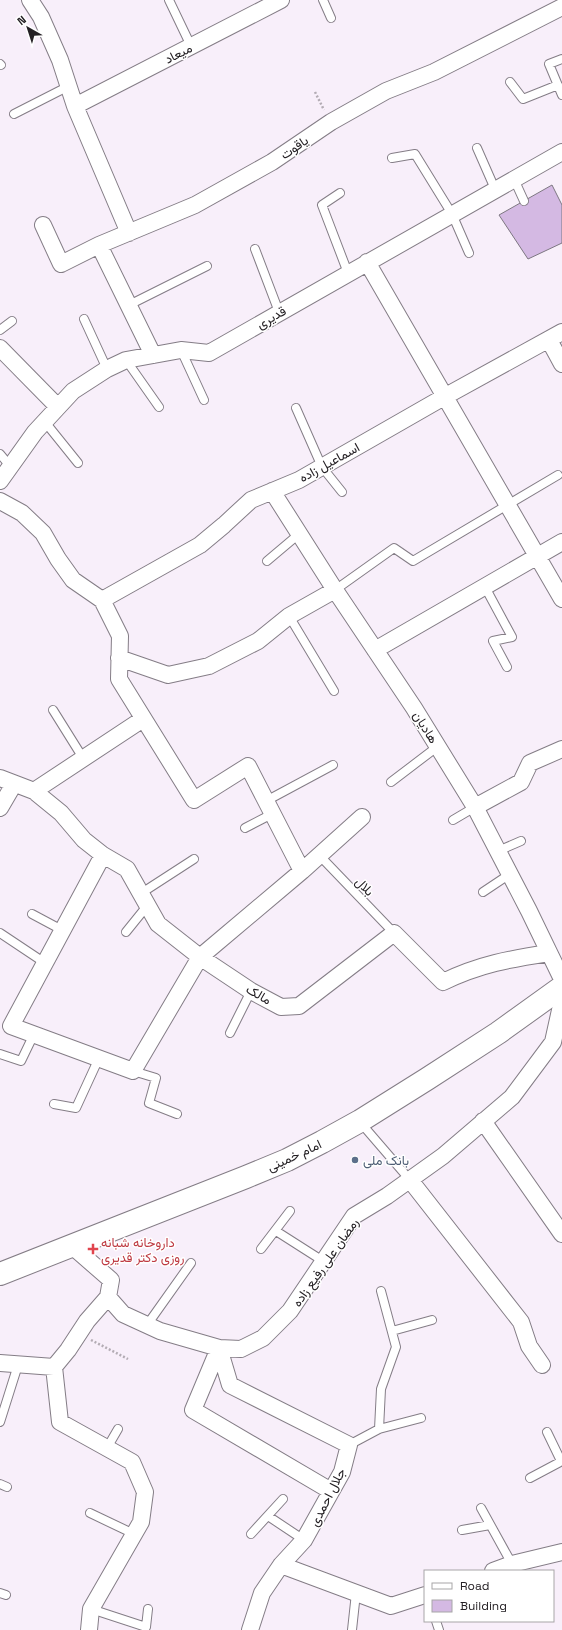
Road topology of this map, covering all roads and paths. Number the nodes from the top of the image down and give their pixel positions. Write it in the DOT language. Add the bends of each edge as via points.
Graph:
graph roads {
  1 [pos="30,0"];
  2 [pos="169,0"];
  3 [pos="281,0"];
  4 [pos="323,0"];
  5 [pos="562,7"];
  6 [pos="331,18"];
  7 [pos="191,46"];
  8 [pos="562,59"];
  9 [pos="510,82"];
  10 [pos="558,85"];
  11 [pos="69,86"];
  12 [pos="315,92"];
  13 [pos="562,96"];
  14 [pos="75,106"];
  15 [pos="14,114"];
  16 [pos="331,122"];
  17 [pos="477,148"];
  18 [pos="562,152"];
  19 [pos="392,158"];
  20 [pos="514,179"];
  21 [pos="495,189"];
  22 [pos="340,194"];
  23 [pos="524,201"];
  24 [pos="452,214"];
  25 [pos="43,225"];
  26 [pos="129,233"];
  27 [pos="99,245"];
  28 [pos="255,249"];
  29 [pos="469,253"];
  30 [pos="367,262"];
  31 [pos="206,266"];
  32 [pos="348,273"];
  33 [pos="129,305"];
  34 [pos="279,312"];
  35 [pos="84,319"];
  36 [pos="12,321"];
  37 [pos="0,330"];
  38 [pos="555,336"];
  39 [pos="0,348"];
  40 [pos="180,350"];
  41 [pos="154,355"];
  42 [pos="126,360"];
  43 [pos="562,364"];
  44 [pos="107,369"];
  45 [pos="444,397"];
  46 [pos="204,400"];
  47 [pos="58,407"];
  48 [pos="159,407"];
  49 [pos="296,408"];
  50 [pos="45,422"];
  51 [pos="5,460"];
  52 [pos="78,463"];
  53 [pos="322,467"];
  54 [pos="558,475"];
  55 [pos="0,481"];
  56 [pos="272,491"];
  57 [pos="342,492"];
  58 [pos="0,501"];
  59 [pos="507,504"];
  60 [pos="299,534"];
  61 [pos="562,542"];
  62 [pos="537,556"];
  63 [pos="267,561"];
  64 [pos="485,586"];
  65 [pos="335,590"];
  66 [pos="562,599"];
  67 [pos="102,600"];
  68 [pos="289,616"];
  69 [pos="375,650"];
  70 [pos="119,658"];
  71 [pos="507,667"];
  72 [pos="334,691"];
  73 [pos="53,710"];
  74 [pos="143,719"];
  75 [pos="437,747"];
  76 [pos="562,749"];
  77 [pos="83,758"];
  78 [pos="333,765"];
  79 [pos="7,781"];
  80 [pos="391,782"];
  81 [pos="34,791"];
  82 [pos="269,807"];
  83 [pos="0,808"];
  84 [pos="475,808"];
  85 [pos="362,817"];
  86 [pos="453,820"];
  87 [pos="245,828"];
  88 [pos="521,840"];
  89 [pos="498,851"];
  90 [pos="103,854"];
  91 [pos="319,855"];
  92 [pos="194,859"];
  93 [pos="302,871"];
  94 [pos="510,874"];
  95 [pos="483,892"];
  96 [pos="144,900"];
  97 [pos="32,914"];
  98 [pos="62,930"];
  99 [pos="126,932"];
  100 [pos="0,933"];
  101 [pos="394,933"];
  102 [pos="549,953"];
  103 [pos="200,957"];
  104 [pos="45,963"];
  105 [pos="561,978"];
  106 [pos="251,991"];
  107 [pos="562,1001"];
  108 [pos="230,1033"];
  109 [pos="34,1034"];
  110 [pos="558,1048"];
  111 [pos="0,1054"];
  112 [pos="99,1058"];
  113 [pos="133,1071"];
  114 [pos="54,1104"];
  115 [pos="177,1114"];
  116 [pos="360,1121"];
  117 [pos="483,1121"];
  118 [pos="410,1180"];
  119 [pos="290,1211"];
  120 [pos="276,1230"];
  121 [pos="562,1234"];
  122 [pos="72,1246"];
  123 [pos="261,1249"];
  124 [pos="0,1259"];
  125 [pos="323,1261"];
  126 [pos="191,1262"];
  127 [pos="0,1274"];
  128 [pos="381,1291"];
  129 [pos="108,1297"];
  130 [pos="432,1320"];
  131 [pos="147,1325"];
  132 [pos="392,1331"];
  133 [pos="78,1334"];
  134 [pos="219,1348"];
  135 [pos="128,1359"];
  136 [pos="0,1363"];
  137 [pos="18,1365"];
  138 [pos="542,1365"];
  139 [pos="54,1367"];
  140 [pos="421,1418"];
  141 [pos="0,1422"];
  142 [pos="118,1429"];
  143 [pos="379,1429"];
  144 [pos="547,1432"];
  145 [pos="349,1446"];
  146 [pos="107,1448"];
  147 [pos="562,1461"];
  148 [pos="530,1478"];
  149 [pos="331,1491"];
  150 [pos="283,1499"];
  151 [pos="481,1508"];
  152 [pos="90,1513"];
  153 [pos="268,1516"];
  154 [pos="490,1525"];
  155 [pos="462,1530"];
  156 [pos="134,1534"];
  157 [pos="251,1534"];
  158 [pos="304,1540"];
  159 [pos="562,1552"];
  160 [pos="512,1564"];
  161 [pos="281,1565"];
  162 [pos="496,1570"];
  163 [pos="356,1593"];
  164 [pos="424,1595"];
  165 [pos="91,1609"];
  166 [pos="148,1610"];
  167 [pos="89,1630"];
  168 [pos="250,1630"];
  169 [pos="352,1630"];
  1 -- 11 [label="street" via="41,17"];
  2 -- 7 [label="lane"];
  3 -- 7 [label="street, میعاد"];
  4 -- 6 [label="lane"];
  5 -- 16 [label="street, یاقوت" via="434,72 386,91"];
  7 -- 14 [label="street, میعاد"];
  8 -- 10 [label="lane" via="550,64"];
  9 -- 10 [label="lane" via="523,99"];
  10 -- 13 [label="lane"];
  11 -- 14 [label="street"];
  11 -- 15 [label="lane"];
  12 -- 16 [label="path"];
  14 -- 26 [label="street"];
  16 -- 26 [label="street, یاقوت" via="272,162 195,205"];
  17 -- 21 [label="lane"];
  18 -- 20 [label="street, قدیری"];
  19 -- 24 [label="lane" via="415,154"];
  20 -- 21 [label="street, قدیری"];
  20 -- 23 [label="lane"];
  21 -- 24 [label="street, قدیری"];
  22 -- 32 [label="lane" via="322,205"];
  24 -- 29 [label="lane"];
  24 -- 30 [label="street, قدیری"];
  25 -- 27 [label="street, یاقوت" via="61,264"];
  26 -- 27 [label="street, یاقوت"];
  27 -- 33 [label="street"];
  28 -- 34 [label="lane"];
  30 -- 32 [label="street, قدیری"];
  30 -- 45 [label="street"];
  31 -- 33 [label="lane"];
  32 -- 34 [label="street, قدیری"];
  33 -- 41 [label="street"];
  34 -- 40 [label="street, قدیری" via="209,353"];
  35 -- 44 [label="lane"];
  36 -- 37 [label="lane"];
  38 -- 43 [label="street"];
  38 -- 45 [label="street, اسماعیل زاده"];
  39 -- 47 [label="street"];
  40 -- 41 [label="street, قدیری"];
  40 -- 46 [label="lane"];
  41 -- 42 [label="street, قدیری"];
  42 -- 44 [label="street, قدیری"];
  42 -- 48 [label="lane"];
  44 -- 47 [label="street, قدیری" via="73,391"];
  45 -- 53 [label="street, اسماعیل زاده"];
  45 -- 59 [label="street"];
  47 -- 50 [label="street, قدیری"];
  49 -- 53 [label="lane"];
  50 -- 51 [label="street, قدیری"];
  50 -- 52 [label="lane"];
  51 -- 55 [label="street, قدیری"];
  53 -- 56 [label="street, اسماعیل زاده"];
  53 -- 57 [label="lane"];
  54 -- 59 [label="lane"];
  56 -- 60 [label="street, هادیان"];
  56 -- 67 [label="street, اسماعیل زاده" via="250,500 200,545"];
  58 -- 67 [label="street" via="22,513 44,533 73,580"];
  59 -- 62 [label="street"];
  59 -- 65 [label="lane" via="413,561 394,548"];
  60 -- 63 [label="lane"];
  60 -- 65 [label="street, هادیان"];
  61 -- 62 [label="street"];
  62 -- 64 [label="street"];
  62 -- 66 [label="street"];
  64 -- 69 [label="street"];
  64 -- 71 [label="lane" via="512,637 493,641"];
  65 -- 68 [label="street"];
  65 -- 69 [label="street, هادیان"];
  67 -- 70 [label="street" via="120,636"];
  68 -- 70 [label="street" via="258,641 209,666 168,675"];
  68 -- 72 [label="lane"];
  69 -- 75 [label="street, هادیان"];
  70 -- 74 [label="street" via="119,679"];
  73 -- 77 [label="lane"];
  74 -- 77 [label="street"];
  74 -- 82 [label="street" via="194,800 248,766"];
  75 -- 80 [label="lane"];
  75 -- 84 [label="street, هادیان"];
  76 -- 84 [label="street" via="530,763 522,782"];
  77 -- 81 [label="street"];
  78 -- 82 [label="lane"];
  79 -- 81 [label="street, مالک"];
  79 -- 83 [label="street"];
  81 -- 90 [label="street, مالک" via="61,813 84,840"];
  82 -- 87 [label="lane"];
  82 -- 93 [label="street"];
  84 -- 86 [label="lane"];
  84 -- 89 [label="street, هادیان"];
  85 -- 91 [label="street"];
  88 -- 89 [label="lane"];
  89 -- 94 [label="street, هادیان"];
  90 -- 96 [label="street, مالک" via="127,869"];
  90 -- 98 [label="street"];
  91 -- 93 [label="street"];
  91 -- 101 [label="lane, بلال"];
  92 -- 96 [label="lane"];
  93 -- 103 [label="street"];
  94 -- 95 [label="lane"];
  94 -- 102 [label="street, هادیان"];
  96 -- 99 [label="lane"];
  96 -- 103 [label="street, مالک" via="158,924"];
  97 -- 98 [label="lane"];
  98 -- 104 [label="street"];
  100 -- 104 [label="lane"];
  101 -- 102 [label="street" via="443,982 464,972 505,959"];
  101 -- 106 [label="street, مالک" via="299,1006 281,1007"];
  102 -- 105 [label="street, هادیان"];
  103 -- 106 [label="street, مالک"];
  103 -- 113 [label="street"];
  104 -- 109 [label="street" via="11,1026"];
  105 -- 116 [label="main road, امام خمینی" via="498,1033"];
  105 -- 124 [label="main road, امام خمینی" via="386,1090 334,1120 280,1146"];
  106 -- 108 [label="lane"];
  107 -- 110 [label="street, رمضان علی رفیع زاده"];
  109 -- 111 [label="lane" via="21,1061"];
  109 -- 112 [label="street"];
  110 -- 117 [label="street, رمضان علی رفیع زاده" via="512,1097"];
  112 -- 113 [label="street"];
  112 -- 114 [label="lane" via="76,1108"];
  113 -- 115 [label="lane" via="156,1078 149,1103"];
  116 -- 118 [label="lane"];
  116 -- 122 [label="main road, امام خمینی" via="287,1160"];
  117 -- 118 [label="street, رمضان علی رفیع زاده"];
  117 -- 121 [label="street"];
  118 -- 125 [label="street, رمضان علی رفیع زاده" via="354,1216"];
  118 -- 138 [label="street" via="522,1322 529,1346"];
  119 -- 120 [label="lane"];
  120 -- 123 [label="lane"];
  120 -- 125 [label="lane"];
  122 -- 127 [label="main road, امام خمینی"];
  122 -- 129 [label="street" via="111,1280"];
  125 -- 134 [label="street, رمضان علی رفیع زاده" via="290,1311 263,1338 241,1348"];
  126 -- 131 [label="lane"];
  128 -- 132 [label="lane"];
  129 -- 131 [label="street, رمضان علی رفیع زاده" via="124,1314"];
  129 -- 133 [label="street"];
  130 -- 132 [label="lane"];
  131 -- 134 [label="street, رمضان علی رفیع زاده"];
  132 -- 143 [label="lane" via="396,1347 381,1389"];
  133 -- 135 [label="path"];
  133 -- 139 [label="street"];
  134 -- 145 [label="street" via="230,1385"];
  134 -- 149 [label="street" via="193,1410"];
  136 -- 137 [label="street"];
  137 -- 139 [label="street"];
  137 -- 141 [label="lane"];
  139 -- 146 [label="street" via="60,1422"];
  140 -- 143 [label="lane"];
  142 -- 146 [label="lane"];
  143 -- 145 [label="lane"];
  144 -- 147 [label="lane"];
  145 -- 149 [label="street, جلال احمدی" via="342,1472"];
  146 -- 156 [label="street" via="132,1462 146,1492 140,1522"];
  147 -- 148 [label="lane"];
  149 -- 158 [label="street, جلال احمدی"];
  150 -- 153 [label="lane"];
  151 -- 154 [label="lane"];
  152 -- 156 [label="lane"];
  153 -- 157 [label="lane"];
  153 -- 158 [label="lane"];
  154 -- 155 [label="lane"];
  154 -- 160 [label="lane"];
  156 -- 165 [label="street"];
  158 -- 161 [label="street, جلال احمدی"];
  159 -- 160 [label="street"];
  160 -- 162 [label="street"];
  161 -- 163 [label="street"];
  161 -- 168 [label="street, جلال احمدی" via="262,1593"];
  163 -- 164 [label="street" via="391,1606"];
  163 -- 169 [label="lane"];
  165 -- 166 [label="lane" via="146,1627"];
  165 -- 167 [label="street"];
}
